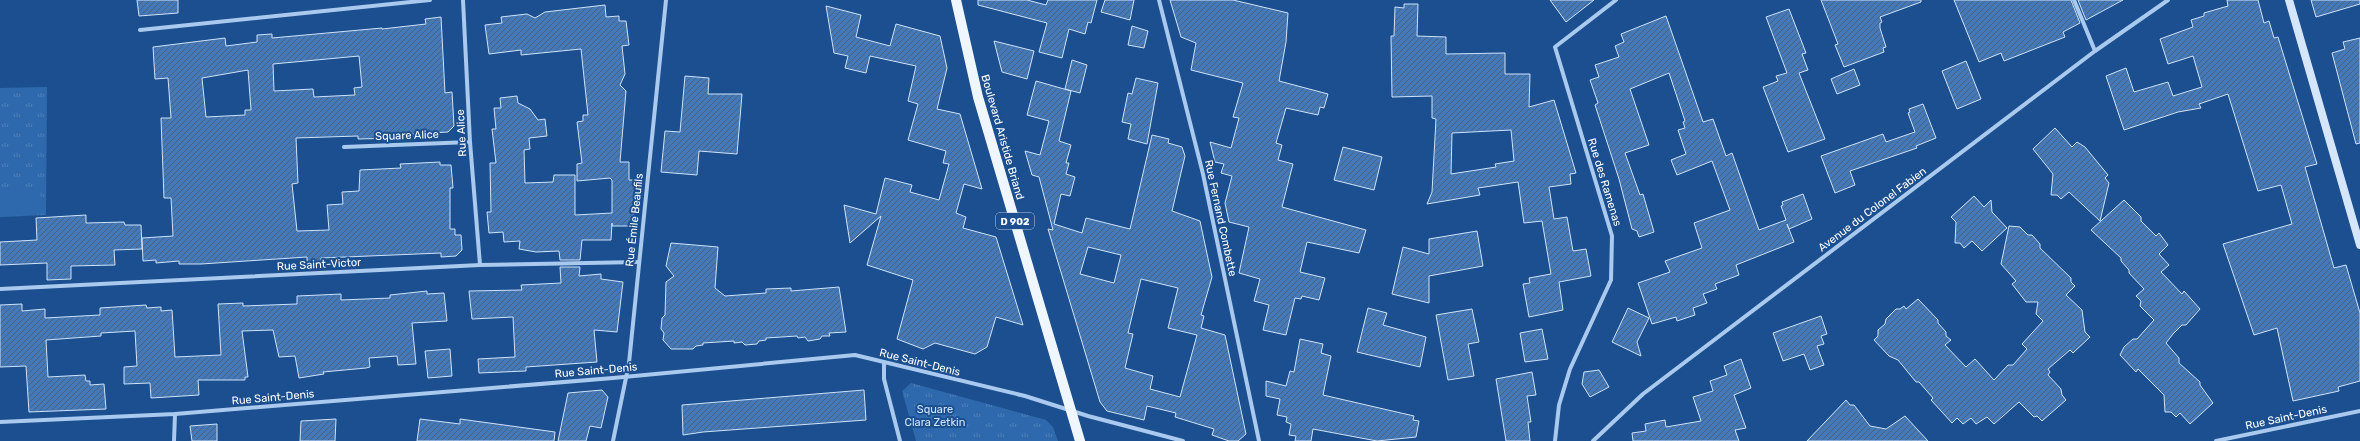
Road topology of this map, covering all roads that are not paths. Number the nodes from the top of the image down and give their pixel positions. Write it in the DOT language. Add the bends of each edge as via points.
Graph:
graph roads {
  1 [pos="430,0"];
  2 [pos="463,0"];
  3 [pos="666,0"];
  4 [pos="956,0"];
  5 [pos="1159,0"];
  6 [pos="1616,0"];
  7 [pos="2074,0"];
  8 [pos="2168,0"];
  9 [pos="2289,0"];
  10 [pos="140,30"];
  11 [pos="2095,51"];
  12 [pos="470,142"];
  13 [pos="344,147"];
  14 [pos="2360,245"];
  15 [pos="639,262"];
  16 [pos="480,265"];
  17 [pos="0,289"];
  18 [pos="884,362"];
  19 [pos="627,377"];
  20 [pos="2360,411"];
  21 [pos="1071,412"];
  22 [pos="175,414"];
  23 [pos="0,422"];
  24 [pos="174,441"];
  25 [pos="613,441"];
  26 [pos="900,441"];
  27 [pos="1080,441"];
  28 [pos="1183,441"];
  29 [pos="1259,441"];
  30 [pos="1556,441"];
  31 [pos="1594,441"];
  32 [pos="2216,441"];
  1 -- 10 [label="street"];
  2 -- 12 [label="street, Rue Alice"];
  3 -- 15 [label="street, Rue Émile Beaufils"];
  4 -- 21 [label="main road, Boulevard Aristide Briand / D 902" via="978,98"];
  5 -- 29 [label="street, Rue Fernand Combette" via="1203,174"];
  6 -- 30 [label="street, Rue des Ramenas" via="1554,47 1612,236 1611,280 1570,370 1559,405"];
  7 -- 11 [label="street"];
  8 -- 11 [label="street, Avenue du Colonel Fabien"];
  9 -- 14 [label="main road"];
  11 -- 31 [label="street, Avenue du Colonel Fabien" via="1644,394"];
  12 -- 13 [label="street, Square Alice"];
  12 -- 16 [label="street, Rue Alice"];
  15 -- 16 [label="street, Rue Saint-Victor"];
  15 -- 19 [label="street, Rue Émile Beaufils"];
  16 -- 17 [label="street, Rue Saint-Victor"];
  18 -- 19 [label="street, Rue Saint-Denis" via="855,355"];
  18 -- 21 [label="street, Rue Saint-Denis" via="1024,396"];
  18 -- 26 [label="street" via="884,379"];
  19 -- 22 [label="street, Rue Saint-Denis"];
  19 -- 25 [label="street, Rue Émile Beaufils"];
  20 -- 32 [label="street, Rue Saint-Denis"];
  21 -- 27 [label="main road, Boulevard Aristide Briand / D 902"];
  21 -- 28 [label="street, Rue Saint-Denis"];
  22 -- 23 [label="street, Rue Saint-Denis"];
  22 -- 24 [label="street"];
}
